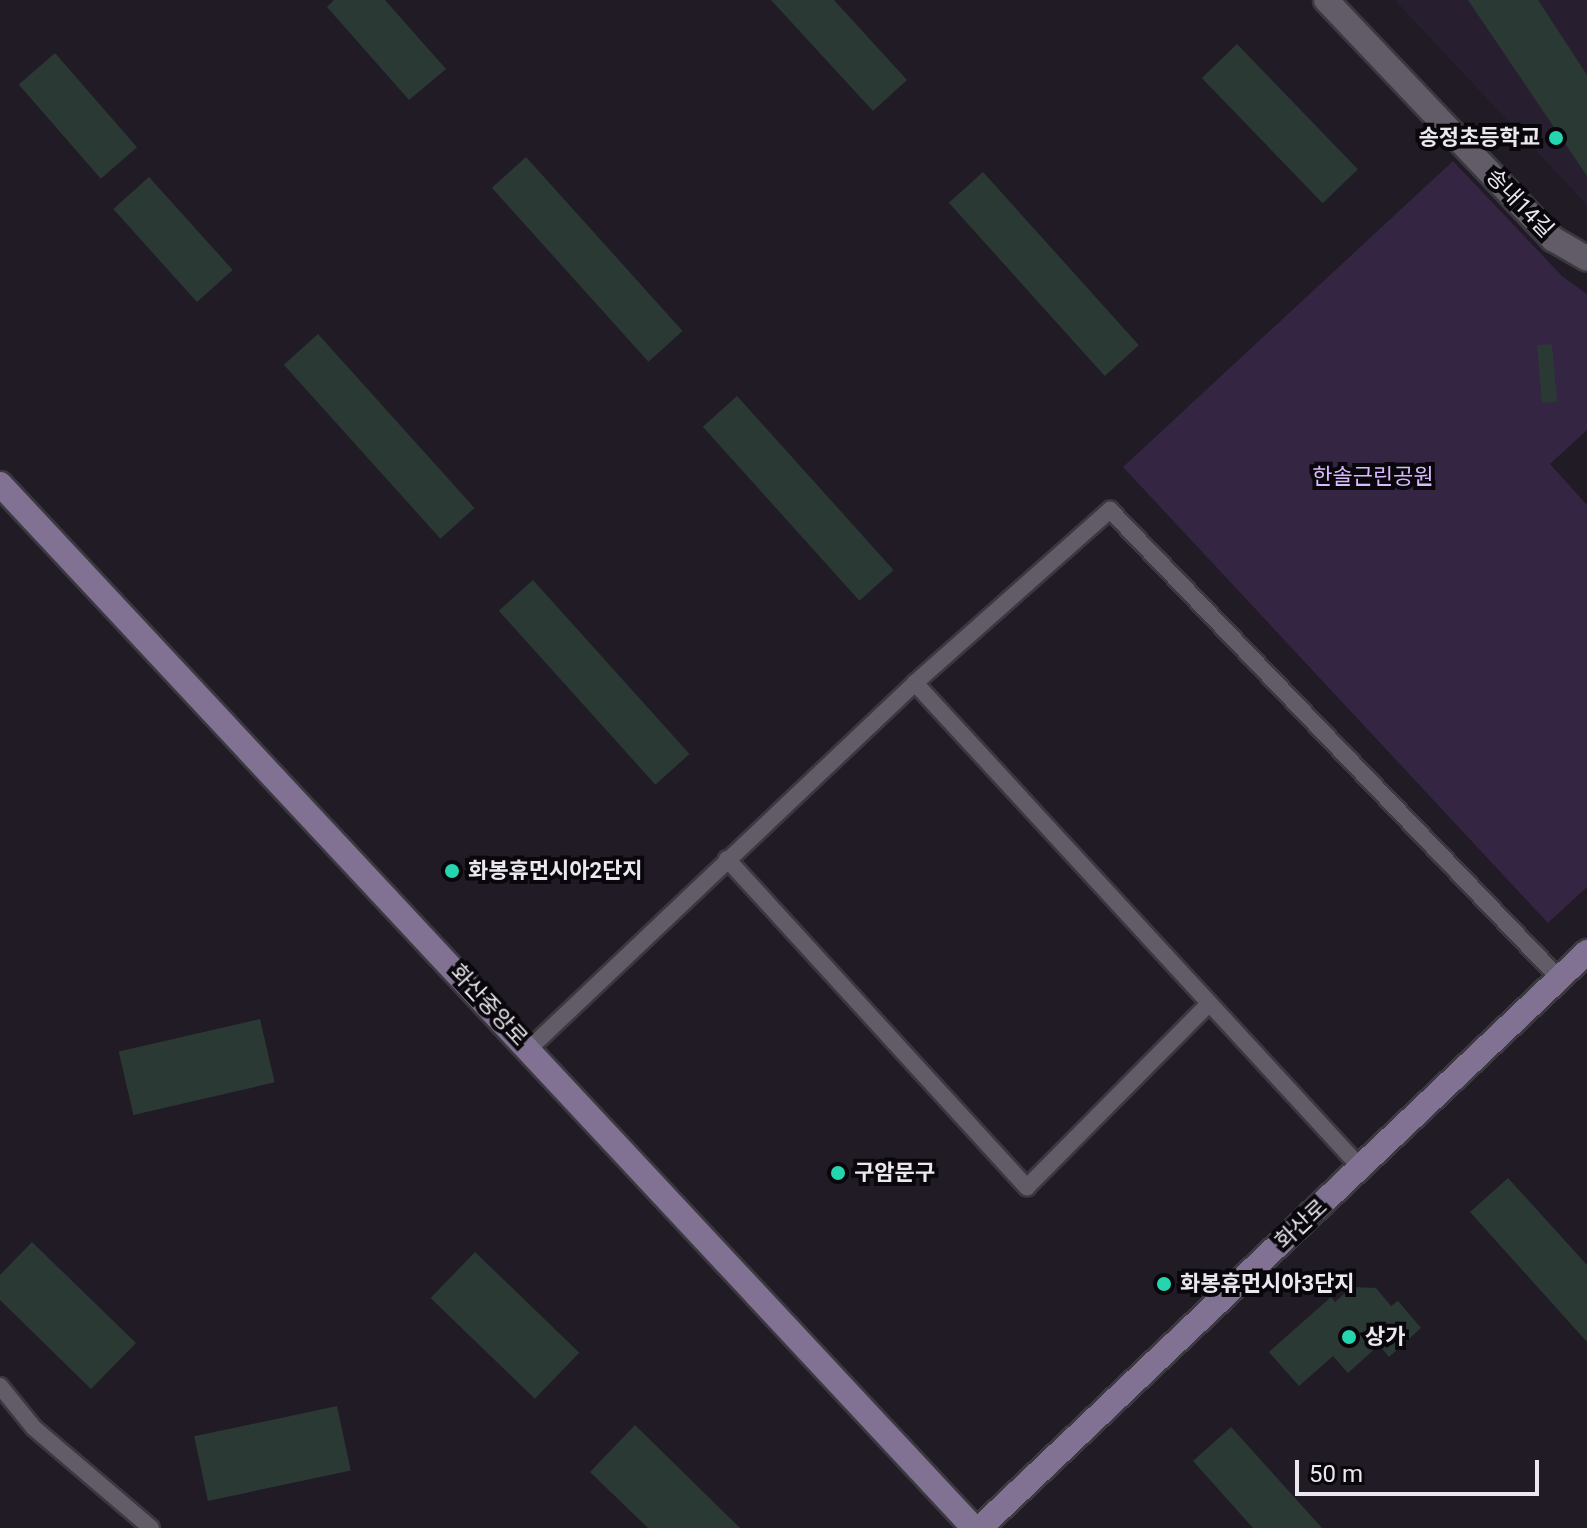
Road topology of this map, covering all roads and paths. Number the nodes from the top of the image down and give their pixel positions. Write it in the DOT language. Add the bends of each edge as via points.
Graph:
graph roads {
  1 [pos="1326,0"];
  2 [pos="1587,259"];
  3 [pos="0,484"];
  4 [pos="915,683"];
  5 [pos="727,859"];
  6 [pos="1587,952"];
  7 [pos="1559,978"];
  8 [pos="1209,1004"];
  9 [pos="530,1048"];
  10 [pos="1361,1168"];
  11 [pos="0,1386"];
  12 [pos="151,1528"];
  13 [pos="977,1528"];
  1 -- 2 [label="street, 송내14길" via="1553,239"];
  3 -- 9 [label="main road, 화산중앙로"];
  4 -- 5 [label="lane"];
  4 -- 7 [label="lane" via="1110,510"];
  4 -- 8 [label="lane"];
  5 -- 8 [label="lane" via="1027,1187"];
  5 -- 9 [label="lane"];
  6 -- 7 [label="main road, 화산로"];
  7 -- 10 [label="main road, 화산로"];
  8 -- 10 [label="lane"];
  9 -- 13 [label="main road, 화산중앙로"];
  10 -- 13 [label="main road, 화산로"];
  11 -- 12 [label="lane" via="34,1428"];
}
